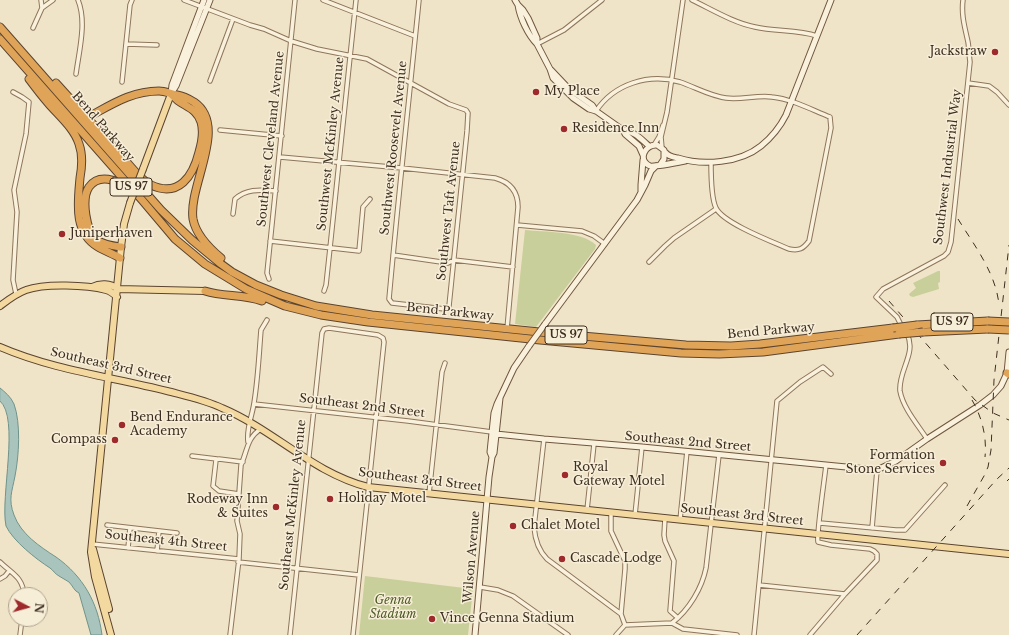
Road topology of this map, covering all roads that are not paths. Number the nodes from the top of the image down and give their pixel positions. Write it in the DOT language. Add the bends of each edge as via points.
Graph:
graph roads {
  1 [pos="41,0"];
  2 [pos="53,0"];
  3 [pos="78,0"];
  4 [pos="132,0"];
  5 [pos="184,0"];
  6 [pos="204,0"];
  7 [pos="210,0"];
  8 [pos="296,0"];
  9 [pos="324,0"];
  10 [pos="356,0"];
  11 [pos="419,0"];
  12 [pos="602,0"];
  13 [pos="683,0"];
  14 [pos="692,0"];
  15 [pos="831,0"];
  16 [pos="963,0"];
  17 [pos="516,2"];
  18 [pos="42,8"];
  19 [pos="204,8"];
  20 [pos="354,12"];
  21 [pos="233,19"];
  22 [pos="0,26"];
  23 [pos="33,28"];
  24 [pos="416,36"];
  25 [pos="817,36"];
  26 [pos="0,40"];
  27 [pos="291,41"];
  28 [pos="126,44"];
  29 [pos="537,44"];
  30 [pos="157,45"];
  31 [pos="350,56"];
  32 [pos="76,74"];
  33 [pos="210,81"];
  34 [pos="671,81"];
  35 [pos="122,82"];
  36 [pos="411,82"];
  37 [pos="968,83"];
  38 [pos="13,92"];
  39 [pos="171,94"];
  40 [pos="792,102"];
  41 [pos="1009,105"];
  42 [pos="596,111"];
  43 [pos="84,114"];
  44 [pos="664,124"];
  45 [pos="220,130"];
  46 [pos="623,130"];
  47 [pos="282,136"];
  48 [pos="651,145"];
  49 [pos="663,150"];
  50 [pos="643,156"];
  51 [pos="280,157"];
  52 [pos="684,161"];
  53 [pos="339,162"];
  54 [pos="711,162"];
  55 [pos="658,166"];
  56 [pos="402,168"];
  57 [pos="463,175"];
  58 [pos="276,191"];
  59 [pos="641,191"];
  60 [pos="370,199"];
  61 [pos="142,200"];
  62 [pos="716,209"];
  63 [pos="233,214"];
  64 [pos="517,225"];
  65 [pos="270,241"];
  66 [pos="605,244"];
  67 [pos="121,247"];
  68 [pos="330,248"];
  69 [pos="393,255"];
  70 [pos="120,258"];
  71 [pos="454,260"];
  72 [pos="649,262"];
  73 [pos="513,267"];
  74 [pos="245,279"];
  75 [pos="269,279"];
  76 [pos="92,287"];
  77 [pos="118,289"];
  78 [pos="205,291"];
  79 [pos="324,291"];
  80 [pos="16,294"];
  81 [pos="117,297"];
  82 [pos="0,306"];
  83 [pos="285,306"];
  84 [pos="445,309"];
  85 [pos="267,320"];
  86 [pos="1009,322"];
  87 [pos="988,325"];
  88 [pos="507,329"];
  89 [pos="1009,330"];
  90 [pos="0,347"];
  91 [pos="1009,352"];
  92 [pos="445,363"];
  93 [pos="832,374"];
  94 [pos="1008,374"];
  95 [pos="109,377"];
  96 [pos="254,404"];
  97 [pos="313,410"];
  98 [pos="376,417"];
  99 [pos="250,422"];
  100 [pos="436,425"];
  101 [pos="261,429"];
  102 [pos="494,433"];
  103 [pos="927,439"];
  104 [pos="544,440"];
  105 [pos="248,443"];
  106 [pos="594,444"];
  107 [pos="642,447"];
  108 [pos="687,451"];
  109 [pos="719,455"];
  110 [pos="192,456"];
  111 [pos="219,459"];
  112 [pos="772,459"];
  113 [pos="308,460"];
  114 [pos="243,462"];
  115 [pos="826,465"];
  116 [pos="877,470"];
  117 [pos="945,485"];
  118 [pos="368,487"];
  119 [pos="239,494"];
  120 [pos="429,494"];
  121 [pos="487,500"];
  122 [pos="537,505"];
  123 [pos="587,510"];
  124 [pos="611,513"];
  125 [pos="635,515"];
  126 [pos="665,518"];
  127 [pos="680,520"];
  128 [pos="711,523"];
  129 [pos="820,523"];
  130 [pos="107,525"];
  131 [pos="130,528"];
  132 [pos="764,528"];
  133 [pos="872,528"];
  134 [pos="159,531"];
  135 [pos="177,532"];
  136 [pos="817,534"];
  137 [pos="92,546"];
  138 [pos="128,548"];
  139 [pos="157,551"];
  140 [pos="1009,554"];
  141 [pos="238,561"];
  142 [pos="0,562"];
  143 [pos="296,568"];
  144 [pos="9,571"];
  145 [pos="359,574"];
  146 [pos="0,579"];
  147 [pos="759,585"];
  148 [pos="23,587"];
  149 [pos="480,587"];
  150 [pos="845,594"];
  151 [pos="621,614"];
  152 [pos="678,618"];
  153 [pos="672,623"];
  154 [pos="625,625"];
  155 [pos="707,634"];
  156 [pos="111,635"];
  157 [pos="115,635"];
  158 [pos="230,635"];
  159 [pos="290,635"];
  160 [pos="353,635"];
  161 [pos="475,635"];
  162 [pos="568,635"];
  163 [pos="616,635"];
  164 [pos="737,635"];
  165 [pos="754,635"];
  166 [pos="810,635"];
  1 -- 18 [label="street"];
  2 -- 18 [label="street"];
  3 -- 32 [label="street" via="82,20"];
  4 -- 28 [label="street"];
  5 -- 19 [label="street"];
  6 -- 19 [label="street"];
  7 -- 19 [label="street"];
  8 -- 27 [label="street, Southwest Cleveland Avenue"];
  9 -- 20 [label="street"];
  10 -- 20 [label="street, Southwest McKinley Avenue"];
  11 -- 24 [label="street, Southwest Roosevelt Avenue"];
  12 -- 29 [label="street" via="564,30"];
  13 -- 34 [label="street"];
  14 -- 25 [label="street" via="748,26"];
  15 -- 25 [label="street"];
  16 -- 37 [label="street, Southwest Industrial Way" via="962,17 970,62"];
  17 -- 29 [label="street" via="532,40"];
  18 -- 23 [label="street"];
  19 -- 21 [label="street"];
  19 -- 39 [label="street"];
  20 -- 24 [label="street"];
  20 -- 31 [label="street, Southwest McKinley Avenue"];
  21 -- 27 [label="street"];
  21 -- 33 [label="street"];
  22 -- 43 [label="highway" via="20,44"];
  22 -- 74 [label="highway, Bend Parkway / US 97" via="161,210 221,264"];
  24 -- 36 [label="street, Southwest Roosevelt Avenue"];
  25 -- 40 [label="street"];
  26 -- 61 [label="highway, Bend Parkway / US 97"];
  26 -- 70 [label="highway" via="76,137 81,154 78,200 80,224 94,244"];
  27 -- 31 [label="street"];
  27 -- 47 [label="street, Southwest Cleveland Avenue"];
  28 -- 30 [label="street"];
  28 -- 35 [label="street"];
  29 -- 42 [label="street" via="553,78 566,92 589,109"];
  31 -- 36 [label="street" via="367,59"];
  31 -- 53 [label="street, Southwest McKinley Avenue"];
  34 -- 40 [label="street" via="726,98 771,97"];
  34 -- 42 [label="street" via="642,80 620,88 601,103"];
  34 -- 44 [label="street"];
  36 -- 56 [label="street, Southwest Roosevelt Avenue"];
  36 -- 57 [label="street, Southwest Taft Avenue" via="468,113"];
  37 -- 41 [label="street" via="989,86"];
  37 -- 103 [label="street, Southwest Industrial Way" via="948,252 883,289 876,297 897,317 909,338 910,352 901,375 900,391 905,405"];
  38 -- 80 [label="street" via="28,102 26,134 14,190 17,212 13,280"];
  39 -- 43 [label="highway" via="161,91 142,92 92,115"];
  39 -- 43 [label="highway" via="197,114 202,127 202,141 195,166 188,179 176,187 162,188 146,182"];
  39 -- 67 [label="main road, bridge" via="130,203"];
  39 -- 74 [label="highway" via="181,95 198,105 208,122 208,136 193,205 196,229 204,243"];
  40 -- 54 [label="street" via="780,127 761,147 739,157"];
  40 -- 62 [label="street" via="830,118 831,128 809,241 798,250 789,249 737,225"];
  42 -- 46 [label="street"];
  44 -- 48 [label="street" via="659,137"];
  44 -- 49 [label="street"];
  45 -- 47 [label="street"];
  46 -- 48 [label="street" via="628,130"];
  46 -- 50 [label="street" via="639,146"];
  47 -- 51 [label="street, Southwest Cleveland Avenue"];
  48 -- 49 [label="street"];
  48 -- 50 [label="street" via="644,151"];
  49 -- 52 [label="street" via="672,157"];
  49 -- 55 [label="street" via="664,159"];
  50 -- 55 [label="street" via="650,166"];
  50 -- 59 [label="street"];
  51 -- 53 [label="street"];
  51 -- 58 [label="street, Southwest Cleveland Avenue"];
  52 -- 54 [label="street"];
  52 -- 55 [label="street"];
  53 -- 56 [label="street"];
  53 -- 68 [label="street, Southwest McKinley Avenue"];
  54 -- 62 [label="street"];
  55 -- 59 [label="street, Wilson Avenue" via="651,171"];
  56 -- 57 [label="street"];
  56 -- 69 [label="street, Southwest Roosevelt Avenue"];
  57 -- 64 [label="street" via="498,179 512,187 518,199"];
  57 -- 71 [label="street, Southwest Taft Avenue"];
  58 -- 63 [label="street" via="256,190 243,194 235,200"];
  58 -- 65 [label="street, Southwest Cleveland Avenue"];
  59 -- 66 [label="street, Wilson Avenue"];
  60 -- 68 [label="street" via="363,207 359,251"];
  61 -- 67 [label="highway" via="113,180 97,180 86,193 87,224 91,233 97,240"];
  61 -- 83 [label="highway, Bend Parkway / US 97" via="175,239 205,264 246,289"];
  62 -- 72 [label="street" via="674,238"];
  64 -- 66 [label="street" via="580,231"];
  64 -- 73 [label="street"];
  65 -- 68 [label="street"];
  65 -- 75 [label="street, Southwest Cleveland Avenue" via="267,273"];
  66 -- 102 [label="street, Wilson Avenue, bridge" via="514,368 499,401"];
  67 -- 70 [label="main road"];
  68 -- 79 [label="street, Southwest McKinley Avenue"];
  69 -- 71 [label="street" via="448,263"];
  69 -- 84 [label="street, Southwest Roosevelt Avenue" via="389,299 392,303"];
  70 -- 77 [label="main road"];
  71 -- 73 [label="street"];
  71 -- 84 [label="street, Southwest Taft Avenue" via="449,306"];
  73 -- 88 [label="street"];
  74 -- 88 [label="highway, Bend Parkway / US 97" via="281,295 316,306 372,315"];
  76 -- 77 [label="main road" via="98,284 112,285"];
  76 -- 80 [label="main road" via="45,286"];
  76 -- 81 [label="main road" via="106,290"];
  77 -- 78 [label="main road"];
  77 -- 81 [label="main road"];
  78 -- 83 [label="highway"];
  80 -- 82 [label="main road"];
  81 -- 95 [label="main road"];
  83 -- 87 [label="highway, Bend Parkway / US 97, bridge" via="321,315 368,322 540,340 726,354"];
  85 -- 96 [label="street" via="261,330"];
  86 -- 87 [label="highway, Bend Parkway / US 97, bridge"];
  87 -- 88 [label="highway, Bend Parkway / US 97, bridge" via="958,322 917,325 776,343 731,346 671,344"];
  87 -- 89 [label="highway, Bend Parkway / US 97, bridge"];
  90 -- 95 [label="main road, Southeast 3rd Street" via="45,362"];
  91 -- 94 [label="street"];
  92 -- 100 [label="street"];
  93 -- 112 [label="street" via="823,367 777,401"];
  94 -- 103 [label="street" via="1001,386 987,400"];
  95 -- 99 [label="main road, Southeast 3rd Street" via="205,401"];
  95 -- 137 [label="main road"];
  96 -- 97 [label="street, Southeast 2nd Street"];
  96 -- 99 [label="street"];
  97 -- 98 [label="street, Southeast 2nd Street"];
  97 -- 98 [label="street, Southeast McKinley Avenue" via="322,333 324,329 329,328 378,335 383,338"];
  97 -- 113 [label="street, Southeast McKinley Avenue"];
  98 -- 100 [label="street, Southeast 2nd Street"];
  98 -- 118 [label="street"];
  99 -- 101 [label="main road, Southeast 3rd Street"];
  99 -- 105 [label="street"];
  100 -- 102 [label="street, Southeast 2nd Street"];
  100 -- 120 [label="street"];
  101 -- 105 [label="street" via="253,434"];
  101 -- 113 [label="main road, Southeast 3rd Street"];
  102 -- 104 [label="street, Southeast 2nd Street"];
  102 -- 121 [label="street, Wilson Avenue" via="494,453"];
  103 -- 116 [label="street" via="896,461"];
  104 -- 106 [label="street, Southeast 2nd Street"];
  104 -- 122 [label="street"];
  105 -- 114 [label="street"];
  106 -- 107 [label="street, Southeast 2nd Street"];
  106 -- 123 [label="street"];
  107 -- 108 [label="street, Southeast 2nd Street"];
  107 -- 125 [label="street"];
  108 -- 109 [label="street, Southeast 2nd Street"];
  108 -- 127 [label="street"];
  109 -- 112 [label="street, Southeast 2nd Street"];
  109 -- 128 [label="street"];
  110 -- 111 [label="street"];
  111 -- 114 [label="street"];
  111 -- 119 [label="street" via="216,460 213,486 219,491"];
  112 -- 115 [label="street, Southeast 2nd Street"];
  112 -- 132 [label="street"];
  113 -- 118 [label="main road, Southeast 3rd Street" via="338,477"];
  113 -- 143 [label="street, Southeast McKinley Avenue"];
  114 -- 119 [label="street"];
  115 -- 116 [label="street, Southeast 2nd Street"];
  115 -- 129 [label="street"];
  116 -- 133 [label="street"];
  117 -- 133 [label="street, Southeast 3rd Street" via="905,530"];
  118 -- 120 [label="main road, Southeast 3rd Street"];
  118 -- 145 [label="street"];
  119 -- 141 [label="street"];
  120 -- 121 [label="main road, Southeast 3rd Street"];
  121 -- 122 [label="main road, Southeast 3rd Street"];
  121 -- 149 [label="street, Wilson Avenue"];
  122 -- 123 [label="main road, Southeast 3rd Street"];
  122 -- 151 [label="street" via="535,537 544,556"];
  123 -- 124 [label="main road, Southeast 3rd Street"];
  124 -- 125 [label="main road, Southeast 3rd Street"];
  124 -- 151 [label="street" via="611,531 625,561"];
  125 -- 126 [label="main road, Southeast 3rd Street"];
  126 -- 127 [label="main road, Southeast 3rd Street"];
  126 -- 152 [label="street" via="665,541 674,561 670,611"];
  127 -- 128 [label="main road, Southeast 3rd Street"];
  128 -- 132 [label="main road, Southeast 3rd Street"];
  128 -- 152 [label="street" via="704,578"];
  129 -- 133 [label="street, Southeast 3rd Street"];
  129 -- 136 [label="street"];
  130 -- 131 [label="street"];
  131 -- 134 [label="street"];
  131 -- 138 [label="street"];
  132 -- 136 [label="main road, Southeast 3rd Street"];
  132 -- 147 [label="street"];
  134 -- 135 [label="street"];
  134 -- 139 [label="street"];
  136 -- 140 [label="main road, Southeast 3rd Street"];
  136 -- 150 [label="street, Southeast 3rd Street" via="818,542 874,550 878,558"];
  137 -- 138 [label="street, Southeast 4th Street"];
  137 -- 156 [label="main road" via="95,577"];
  137 -- 157 [label="main road"];
  138 -- 139 [label="street, Southeast 4th Street"];
  139 -- 141 [label="street, Southeast 4th Street"];
  141 -- 143 [label="street, Southeast 4th Street"];
  141 -- 158 [label="street"];
  142 -- 144 [label="street"];
  143 -- 145 [label="street, Southeast 4th Street"];
  143 -- 159 [label="street, Southeast McKinley Avenue"];
  144 -- 146 [label="street"];
  144 -- 148 [label="street" via="20,580"];
  145 -- 160 [label="street"];
  147 -- 150 [label="street"];
  147 -- 165 [label="street"];
  149 -- 161 [label="street, Wilson Avenue"];
  149 -- 162 [label="street" via="513,596"];
  150 -- 166 [label="street"];
  151 -- 154 [label="street"];
  152 -- 153 [label="street"];
  153 -- 154 [label="street"];
  153 -- 155 [label="street" via="683,629"];
  154 -- 163 [label="street"];
  155 -- 164 [label="street"];
}
